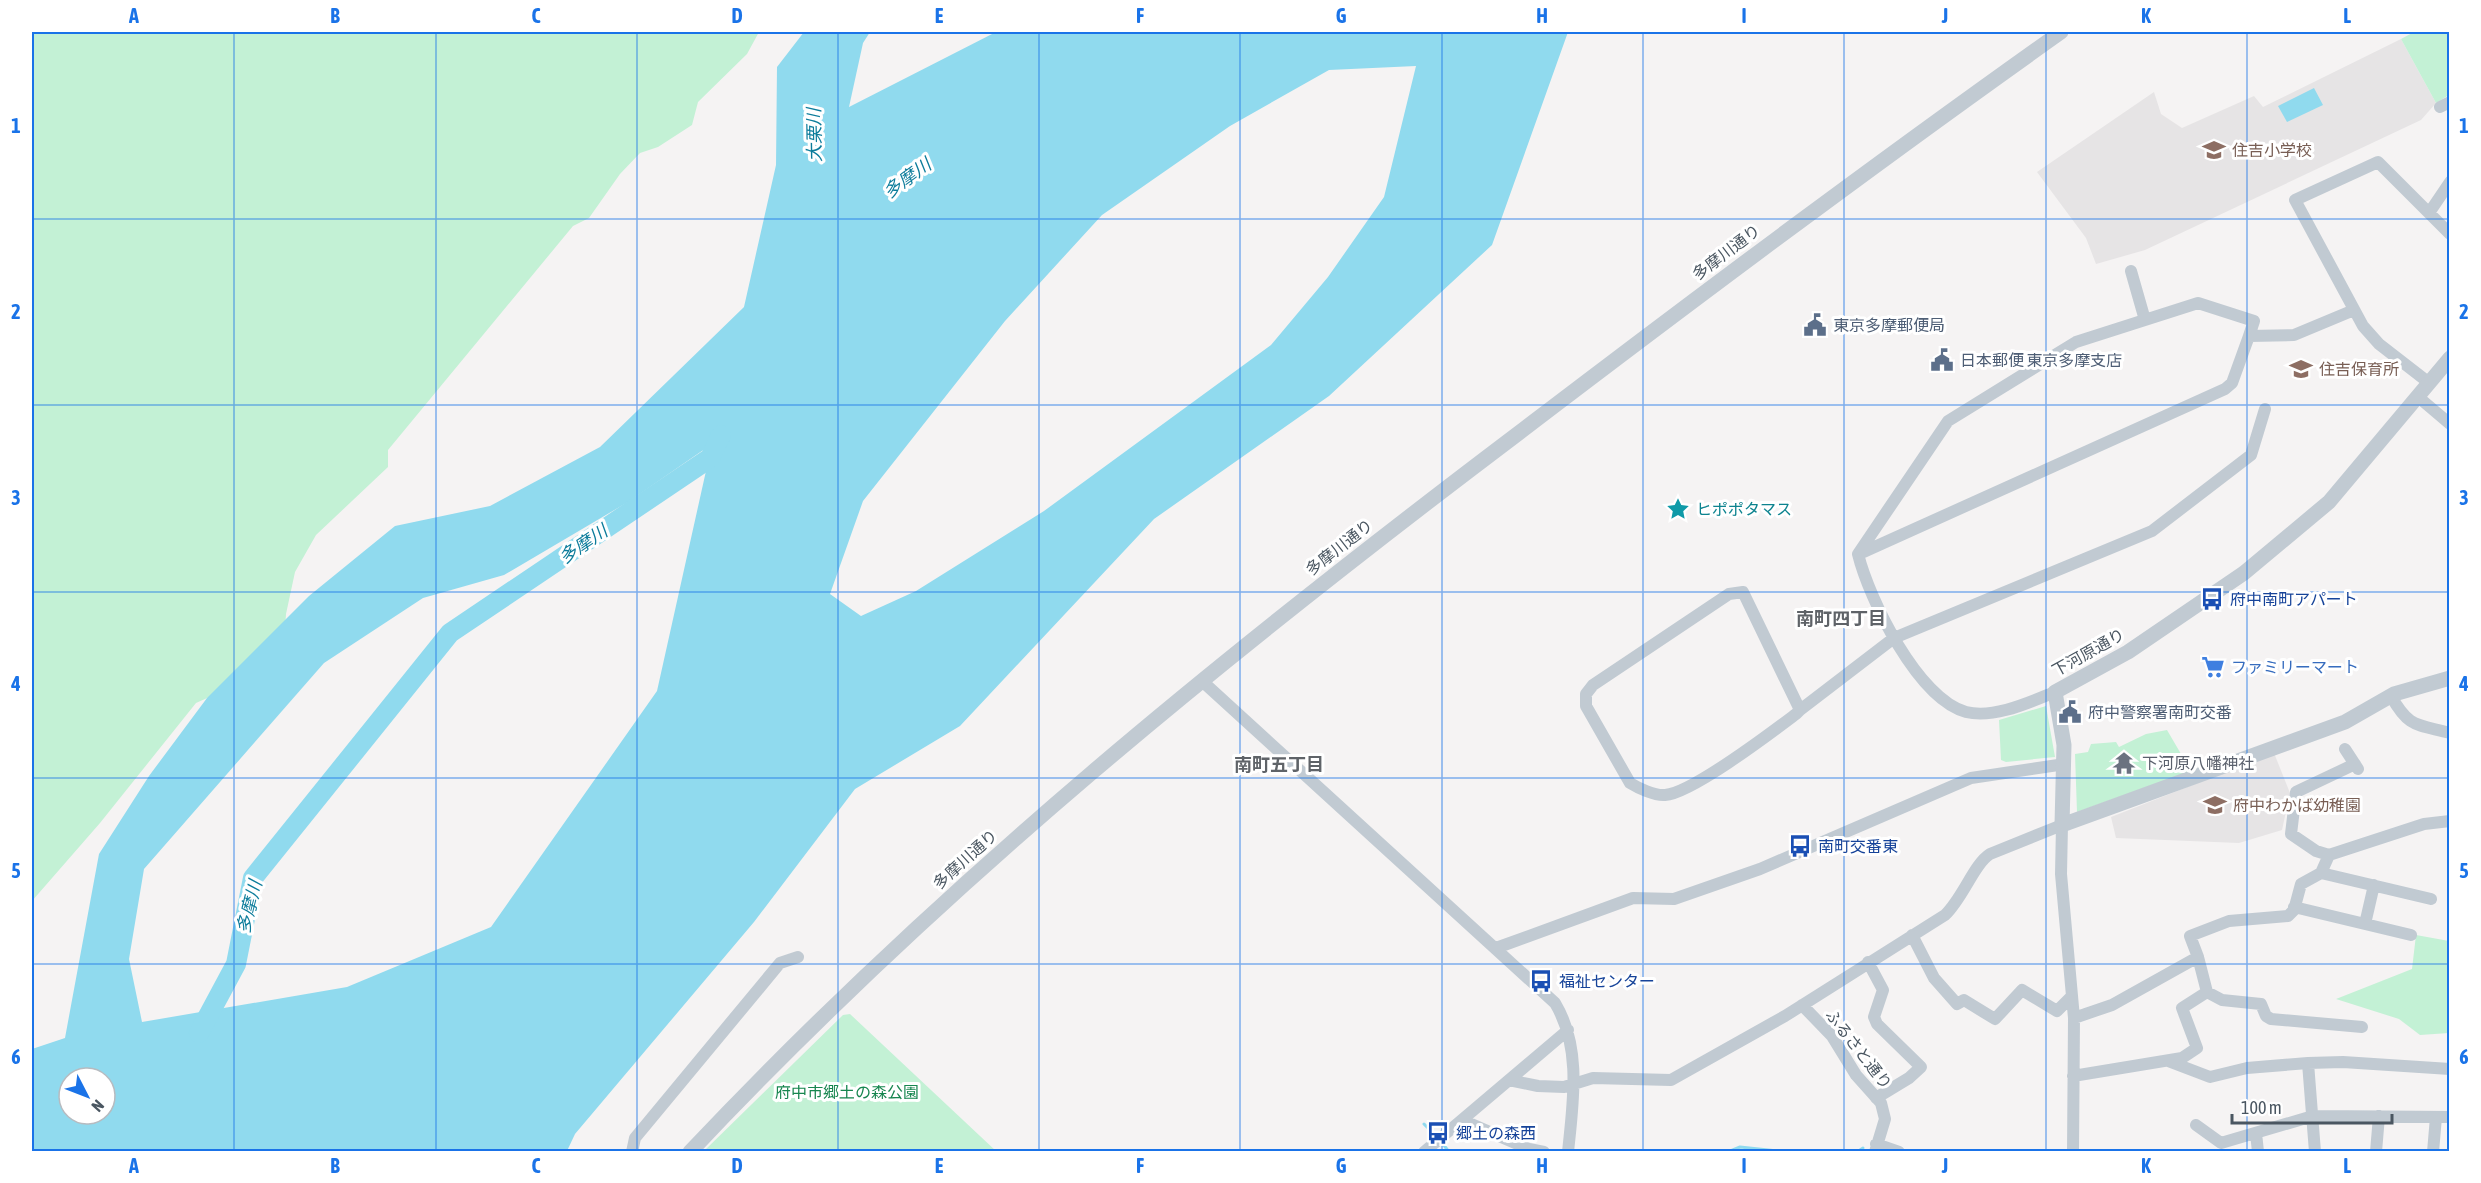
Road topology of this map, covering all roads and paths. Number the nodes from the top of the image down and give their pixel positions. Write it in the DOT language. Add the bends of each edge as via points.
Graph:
graph roads {
  1 [pos="2061,32"];
  2 [pos="2450,182"];
  3 [pos="2429,213"];
  4 [pos="2450,234"];
  5 [pos="2131,271"];
  6 [pos="2354,310"];
  7 [pos="2145,320"];
  8 [pos="2249,336"];
  9 [pos="2450,358"];
  10 [pos="2428,382"];
  11 [pos="2417,396"];
  12 [pos="2265,409"];
  13 [pos="2450,424"];
  14 [pos="1858,554"];
  15 [pos="1894,638"];
  16 [pos="2450,678"];
  17 [pos="1202,681"];
  18 [pos="2055,692"];
  19 [pos="2391,696"];
  20 [pos="1800,710"];
  21 [pos="2450,733"];
  22 [pos="2345,749"];
  23 [pos="2065,764"];
  24 [pos="2450,821"];
  25 [pos="2062,825"];
  26 [pos="2329,855"];
  27 [pos="2321,873"];
  28 [pos="2374,885"];
  29 [pos="2431,899"];
  30 [pos="2294,907"];
  31 [pos="2365,924"];
  32 [pos="1911,935"];
  33 [pos="2411,935"];
  34 [pos="1496,948"];
  35 [pos="798,957"];
  36 [pos="2198,957"];
  37 [pos="1869,962"];
  38 [pos="2207,992"];
  39 [pos="2072,996"];
  40 [pos="1802,1005"];
  41 [pos="2074,1018"];
  42 [pos="2362,1027"];
  43 [pos="1568,1030"];
  44 [pos="2168,1061"];
  45 [pos="2307,1063"];
  46 [pos="2450,1069"];
  47 [pos="2073,1076"];
  48 [pos="1509,1080"];
  49 [pos="1572,1083"];
  50 [pos="1876,1098"];
  51 [pos="2313,1116"];
  52 [pos="2379,1116"];
  53 [pos="2436,1117"];
  54 [pos="2450,1117"];
  55 [pos="1462,1120"];
  56 [pos="2196,1125"];
  57 [pos="2256,1133"];
  58 [pos="1876,1148"];
  59 [pos="632,1152"];
  60 [pos="690,1152"];
  61 [pos="1424,1152"];
  62 [pos="1544,1152"];
  63 [pos="1568,1152"];
  64 [pos="1899,1152"];
  65 [pos="2073,1152"];
  66 [pos="2258,1152"];
  67 [pos="2315,1152"];
  68 [pos="2376,1152"];
  69 [pos="2433,1152"];
  1 -- 17 [label="street, 多摩川通り" via="1832,195 1634,344"];
  2 -- 3 [label="street"];
  3 -- 4 [label="street"];
  3 -- 6 [label="street" via="2378,162 2295,200"];
  5 -- 7 [label="street"];
  6 -- 8 [label="street" via="2294,335"];
  6 -- 10 [label="street" via="2379,344"];
  7 -- 8 [label="street" via="2198,303 2254,321"];
  7 -- 14 [label="street" via="2076,342 1948,421"];
  8 -- 14 [label="street" via="2232,383 2225,389"];
  9 -- 10 [label="street, 下河原通り"];
  10 -- 11 [label="street, 下河原通り"];
  11 -- 13 [label="street"];
  11 -- 18 [label="street, 下河原通り" via="2330,502 2255,564 2128,652"];
  12 -- 15 [label="street" via="2251,455 2152,531"];
  14 -- 15 [label="street"];
  15 -- 18 [label="street" via="1939,696 1968,712 1998,710"];
  15 -- 20 [label="street"];
  16 -- 19 [label="street"];
  17 -- 34 [label="street"];
  17 -- 60 [label="street, 多摩川通り" via="951,896 786,1051"];
  18 -- 23 [label="street, 下河原通り"];
  19 -- 21 [label="street" via="2403,717"];
  19 -- 25 [label="street" via="2345,722"];
  20 -- 20 [label="street" via="1743,592 1729,594 1593,685 1586,694 1586,706 1630,783 1664,796 1683,789 1756,745"];
  22 -- 26 [label="street" via="2357,767 2296,792 2291,834"];
  23 -- 25 [label="street, 下河原通り"];
  23 -- 34 [label="street" via="1971,778 1760,869 1674,899 1634,898"];
  24 -- 26 [label="street" via="2424,824"];
  25 -- 32 [label="street" via="1984,858 1953,908"];
  25 -- 39 [label="street, 下河原通り" via="2061,874"];
  26 -- 27 [label="street"];
  27 -- 28 [label="street"];
  27 -- 30 [label="street" via="2301,884"];
  28 -- 29 [label="street"];
  28 -- 31 [label="street"];
  30 -- 31 [label="street"];
  30 -- 36 [label="street" via="2288,916 2229,921 2190,936"];
  31 -- 33 [label="street"];
  32 -- 37 [label="street"];
  32 -- 39 [label="street" via="1934,978 1957,1004 1964,1000 1995,1019 2022,990 2057,1011"];
  34 -- 43 [label="street" via="1555,1003"];
  35 -- 59 [label="street" via="780,963 635,1138"];
  36 -- 38 [label="street"];
  36 -- 41 [label="street" via="2112,1005"];
  37 -- 40 [label="street"];
  37 -- 50 [label="street" via="1883,990 1874,1017 1877,1024 1921,1067"];
  38 -- 42 [label="street" via="2222,1000 2261,1005 2271,1019"];
  38 -- 44 [label="street" via="2182,1008 2197,1048"];
  39 -- 41 [label="street, 下河原通り"];
  40 -- 49 [label="street" via="1671,1080 1593,1078"];
  40 -- 50 [label="street, ふるさと通り" via="1832,1035 1856,1075"];
  41 -- 47 [label="street, 下河原通り"];
  43 -- 48 [label="street"];
  43 -- 49 [label="street"];
  44 -- 45 [label="street" via="2211,1077 2247,1068"];
  44 -- 47 [label="street"];
  45 -- 46 [label="street"];
  45 -- 51 [label="street"];
  47 -- 65 [label="street, 下河原通り"];
  48 -- 49 [label="street" via="1538,1086 1564,1087"];
  48 -- 55 [label="street"];
  49 -- 63 [label="street"];
  50 -- 58 [label="street, ふるさと通り" via="1885,1119"];
  51 -- 52 [label="street"];
  51 -- 57 [label="street"];
  51 -- 67 [label="street"];
  52 -- 53 [label="street"];
  52 -- 68 [label="street"];
  53 -- 54 [label="street"];
  53 -- 69 [label="street"];
  55 -- 61 [label="street"];
  55 -- 62 [label="street"];
  56 -- 57 [label="street" via="2221,1143"];
  57 -- 66 [label="street"];
  58 -- 64 [label="street"];
}
